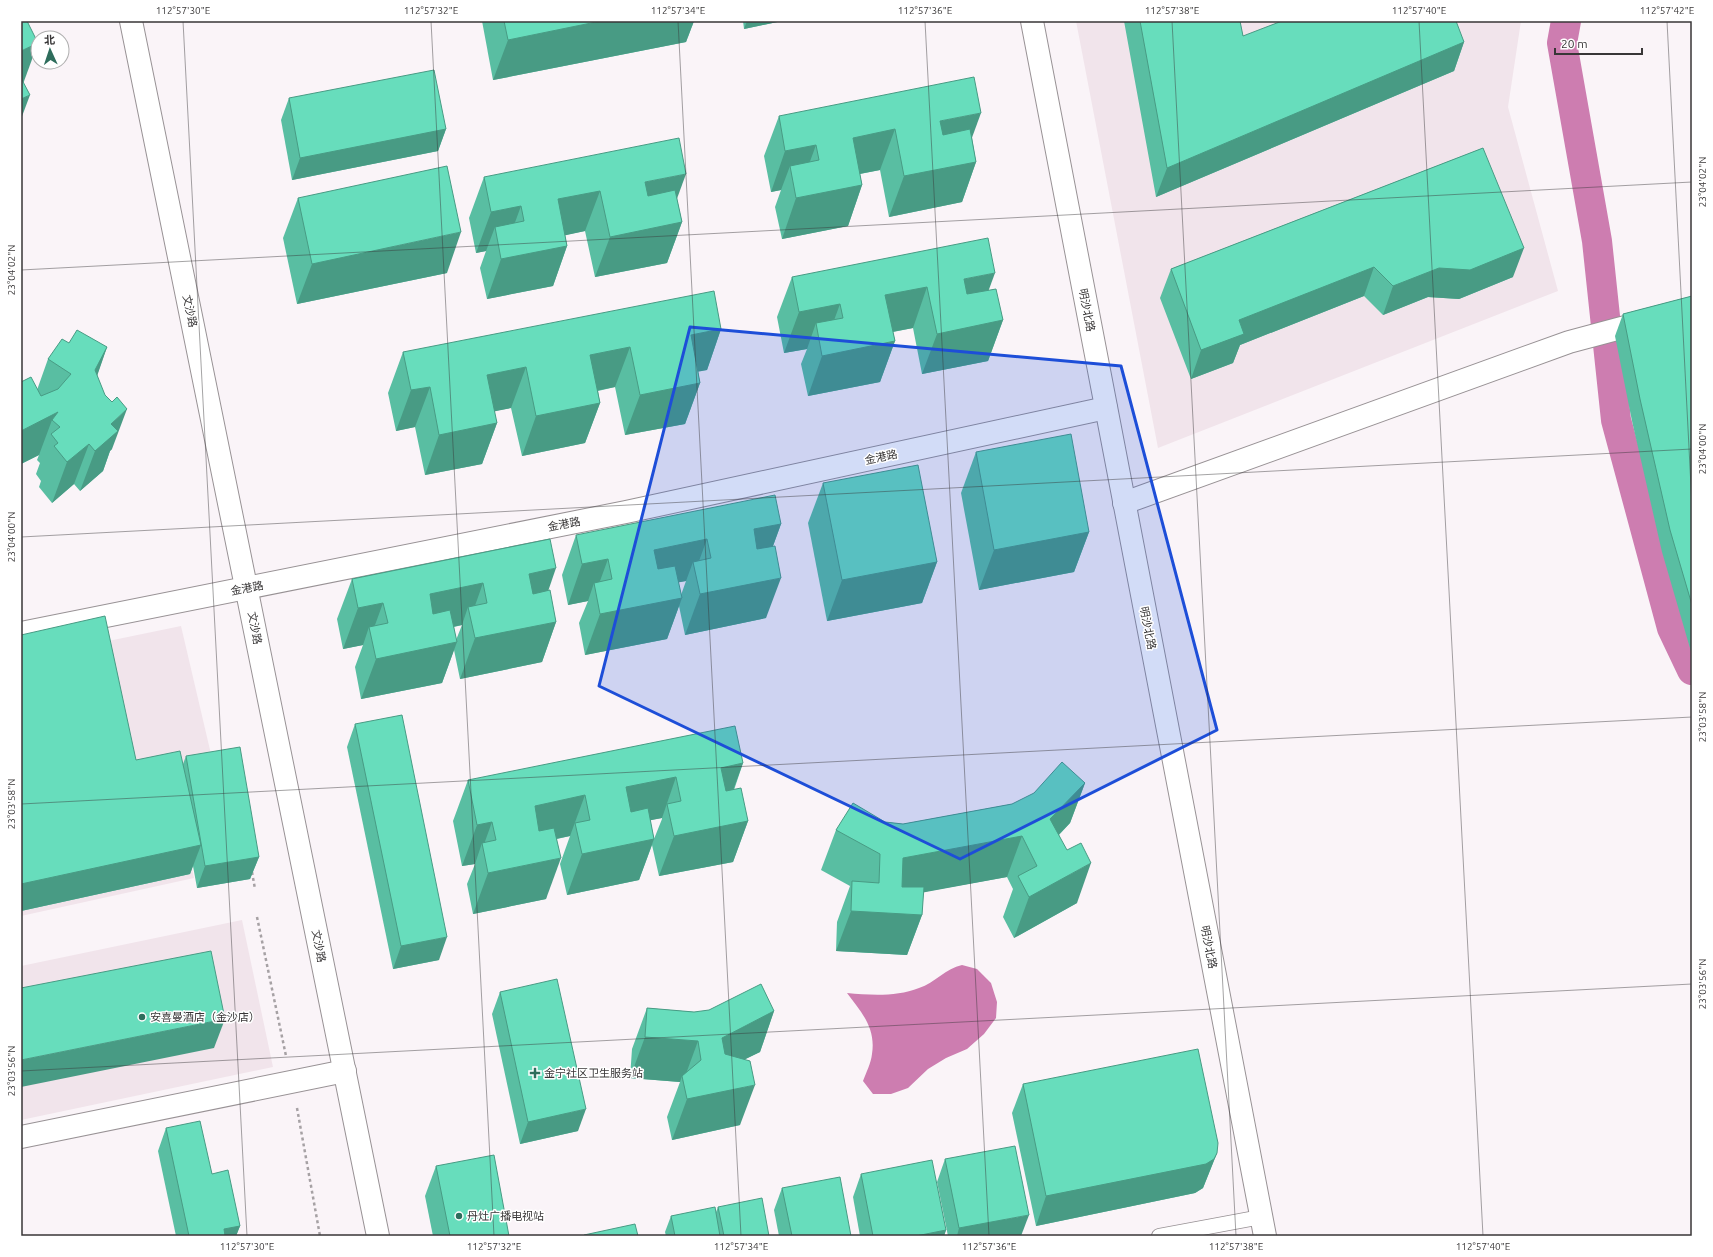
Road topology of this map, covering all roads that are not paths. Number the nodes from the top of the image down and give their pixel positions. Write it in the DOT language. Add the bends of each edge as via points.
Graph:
graph roads {
  1 [pos="131,21"];
  2 [pos="1032,21"];
  3 [pos="1692,309"];
  4 [pos="1106,408"];
  5 [pos="1124,502"];
  6 [pos="246,588"];
  7 [pos="21,633"];
  8 [pos="345,1071"];
  9 [pos="21,1137"];
  10 [pos="1263,1227"];
  11 [pos="378,1236"];
  12 [pos="1159,1236"];
  1 -- 6 [label="street, 文沙路"];
  2 -- 4 [label="street, 明沙北路"];
  3 -- 5 [label="street" via="1569,342"];
  4 -- 5 [label="street, 明沙北路"];
  4 -- 6 [label="street, 金港路" via="626,512"];
  5 -- 10 [label="street, 明沙北路"];
  6 -- 7 [label="street, 金港路"];
  6 -- 8 [label="street, 文沙路"];
  8 -- 9 [label="street"];
  8 -- 11 [label="street, 文沙路"];
  10 -- 12 [label="lane"];
}
